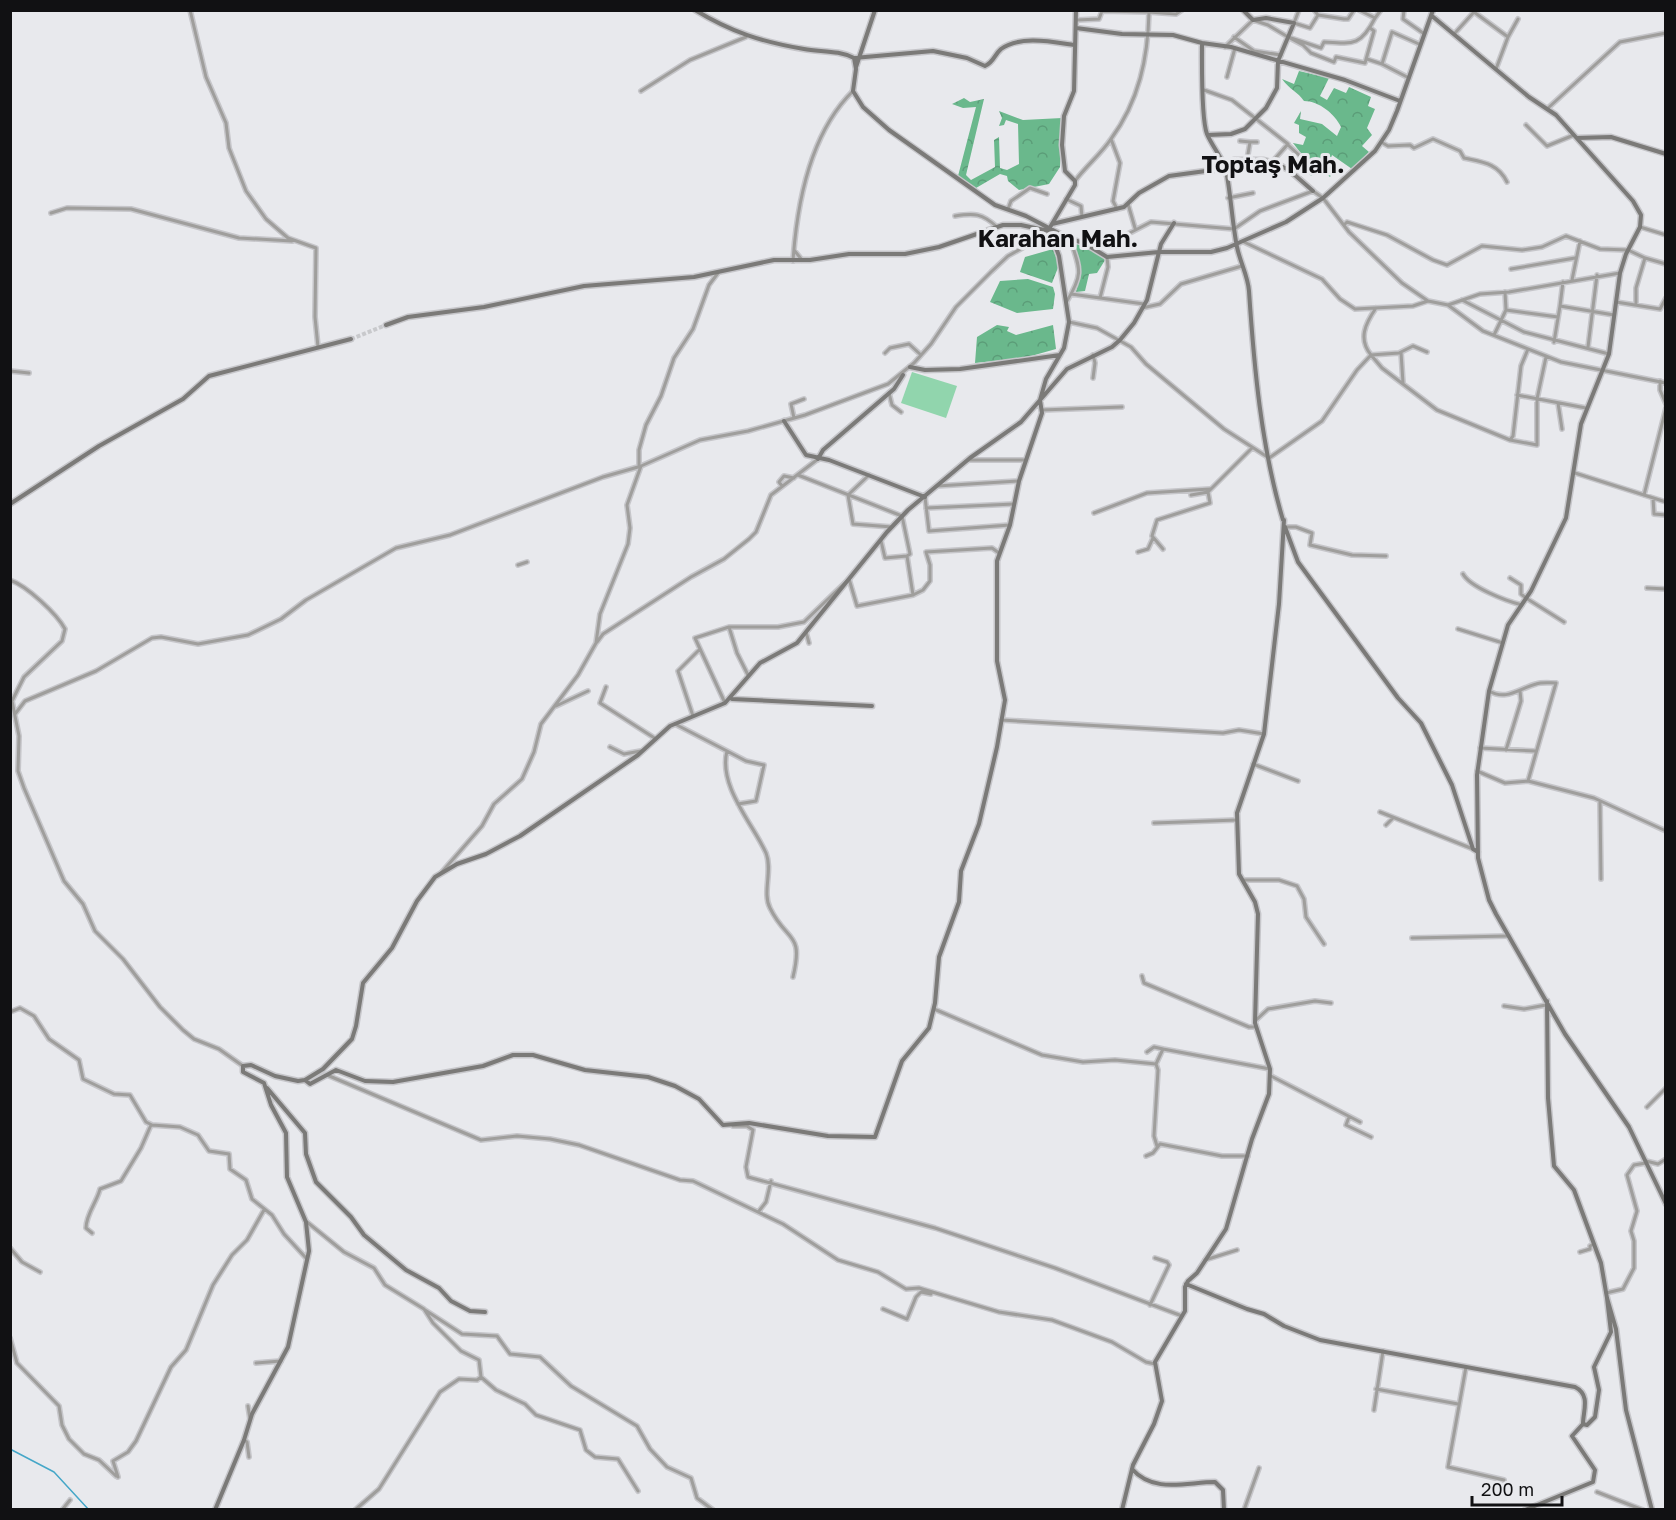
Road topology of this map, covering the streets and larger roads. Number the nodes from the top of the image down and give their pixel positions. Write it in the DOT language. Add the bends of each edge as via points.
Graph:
graph roads {
  1 [pos="190,10"];
  2 [pos="695,10"];
  3 [pos="875,10"];
  4 [pos="1076,10"];
  5 [pos="1096,10"];
  6 [pos="1182,10"];
  7 [pos="1243,10"];
  8 [pos="1299,10"];
  9 [pos="1314,10"];
  10 [pos="1354,10"];
  11 [pos="1359,10"];
  12 [pos="1381,10"];
  13 [pos="1404,10"];
  14 [pos="1433,10"];
  15 [pos="1102,11"];
  16 [pos="1130,11"];
  17 [pos="1149,12"];
  18 [pos="1318,15"];
  19 [pos="1432,16"];
  20 [pos="1375,18"];
  21 [pos="1518,19"];
  22 [pos="1077,20"];
  23 [pos="1253,20"];
  24 [pos="1294,23"];
  25 [pos="1076,28"];
  26 [pos="1370,28"];
  27 [pos="1423,33"];
  28 [pos="1455,33"];
  29 [pos="1665,33"];
  30 [pos="1149,35"];
  31 [pos="746,36"];
  32 [pos="1288,37"];
  33 [pos="1234,38"];
  34 [pos="1508,38"];
  35 [pos="1202,44"];
  36 [pos="1419,44"];
  37 [pos="1074,45"];
  38 [pos="1225,47"];
  39 [pos="1235,48"];
  40 [pos="1281,55"];
  41 [pos="856,58"];
  42 [pos="1366,58"];
  43 [pos="1278,61"];
  44 [pos="1382,64"];
  45 [pos="1496,69"];
  46 [pos="1227,77"];
  47 [pos="1409,78"];
  48 [pos="1204,90"];
  49 [pos="641,91"];
  50 [pos="853,91"];
  51 [pos="1400,101"];
  52 [pos="1547,109"];
  53 [pos="1256,118"];
  54 [pos="1526,125"];
  55 [pos="1208,135"];
  56 [pos="1575,136"];
  57 [pos="1111,139"];
  58 [pos="1240,141"];
  59 [pos="1250,142"];
  60 [pos="1257,142"];
  61 [pos="1381,142"];
  62 [pos="1288,145"];
  63 [pos="1665,154"];
  64 [pos="1299,155"];
  65 [pos="1247,160"];
  66 [pos="1272,162"];
  67 [pos="1224,165"];
  68 [pos="1075,181"];
  69 [pos="1507,182"];
  70 [pos="1313,191"];
  71 [pos="1253,193"];
  72 [pos="1047,194"];
  73 [pos="1228,198"];
  74 [pos="1323,198"];
  75 [pos="1066,199"];
  76 [pos="1128,204"];
  77 [pos="1008,208"];
  78 [pos="1117,209"];
  79 [pos="51,213"];
  80 [pos="955,216"];
  81 [pos="1082,219"];
  82 [pos="1174,223"];
  83 [pos="1052,224"];
  84 [pos="1344,225"];
  85 [pos="997,227"];
  86 [pos="1640,227"];
  87 [pos="1135,228"];
  88 [pos="1234,229"];
  89 [pos="1049,231"];
  90 [pos="1665,235"];
  91 [pos="1070,239"];
  92 [pos="294,241"];
  93 [pos="1580,241"];
  94 [pos="1244,242"];
  95 [pos="1084,243"];
  96 [pos="1236,245"];
  97 [pos="1628,249"];
  98 [pos="794,250"];
  99 [pos="1159,252"];
  100 [pos="1107,257"];
  101 [pos="1575,258"];
  102 [pos="1645,258"];
  103 [pos="793,261"];
  104 [pos="802,261"];
  105 [pos="1665,264"];
  106 [pos="1242,266"];
  107 [pos="1511,269"];
  108 [pos="718,273"];
  109 [pos="1620,273"];
  110 [pos="1597,275"];
  111 [pos="1572,280"];
  112 [pos="1563,282"];
  113 [pos="1505,292"];
  114 [pos="1071,294"];
  115 [pos="1100,298"];
  116 [pos="1665,298"];
  117 [pos="1460,299"];
  118 [pos="1428,301"];
  119 [pos="1066,302"];
  120 [pos="1616,302"];
  121 [pos="1636,303"];
  122 [pos="1448,305"];
  123 [pos="1143,306"];
  124 [pos="1560,306"];
  125 [pos="1376,308"];
  126 [pos="1506,310"];
  127 [pos="1593,310"];
  128 [pos="1615,316"];
  129 [pos="1558,317"];
  130 [pos="1500,320"];
  131 [pos="1069,322"];
  132 [pos="386,325"];
  133 [pos="1493,335"];
  134 [pos="351,339"];
  135 [pos="1120,340"];
  136 [pos="1554,342"];
  137 [pos="1588,348"];
  138 [pos="318,349"];
  139 [pos="1528,350"];
  140 [pos="885,352"];
  141 [pos="1401,352"];
  142 [pos="1427,352"];
  143 [pos="1609,354"];
  144 [pos="921,355"];
  145 [pos="1060,355"];
  146 [pos="1093,355"];
  147 [pos="1371,355"];
  148 [pos="1546,357"];
  149 [pos="910,367"];
  150 [pos="10,371"];
  151 [pos="1605,371"];
  152 [pos="29,373"];
  153 [pos="903,375"];
  154 [pos="1093,378"];
  155 [pos="1660,381"];
  156 [pos="1403,383"];
  157 [pos="1665,383"];
  158 [pos="889,393"];
  159 [pos="1517,395"];
  160 [pos="804,399"];
  161 [pos="1536,399"];
  162 [pos="1040,400"];
  163 [pos="1558,403"];
  164 [pos="1665,406"];
  165 [pos="1122,407"];
  166 [pos="1586,408"];
  167 [pos="1042,410"];
  168 [pos="901,412"];
  169 [pos="794,418"];
  170 [pos="784,421"];
  171 [pos="1562,429"];
  172 [pos="1510,440"];
  173 [pos="1252,448"];
  174 [pos="1269,458"];
  175 [pos="818,459"];
  176 [pos="966,460"];
  177 [pos="1026,460"];
  178 [pos="639,466"];
  179 [pos="1575,473"];
  180 [pos="869,475"];
  181 [pos="796,476"];
  182 [pos="1019,481"];
  183 [pos="783,486"];
  184 [pos="937,486"];
  185 [pos="1209,490"];
  186 [pos="848,495"];
  187 [pos="1191,495"];
  188 [pos="1644,495"];
  189 [pos="925,496"];
  190 [pos="1653,498"];
  191 [pos="1665,502"];
  192 [pos="10,504"];
  193 [pos="1014,504"];
  194 [pos="926,508"];
  195 [pos="1094,513"];
  196 [pos="1665,515"];
  197 [pos="902,516"];
  198 [pos="1284,520"];
  199 [pos="1010,525"];
  200 [pos="892,527"];
  201 [pos="1285,527"];
  202 [pos="1153,538"];
  203 [pos="881,539"];
  204 [pos="1163,549"];
  205 [pos="1138,552"];
  206 [pos="999,553"];
  207 [pos="907,556"];
  208 [pos="1386,556"];
  209 [pos="527,562"];
  210 [pos="518,565"];
  211 [pos="1463,574"];
  212 [pos="1510,578"];
  213 [pos="849,579"];
  214 [pos="10,580"];
  215 [pos="1647,588"];
  216 [pos="1665,589"];
  217 [pos="913,595"];
  218 [pos="1526,598"];
  219 [pos="1522,605"];
  220 [pos="1564,622"];
  221 [pos="729,627"];
  222 [pos="1458,629"];
  223 [pos="806,632"];
  224 [pos="596,643"];
  225 [pos="809,643"];
  226 [pos="1504,643"];
  227 [pos="700,650"];
  228 [pos="748,675"];
  229 [pos="606,687"];
  230 [pos="588,691"];
  231 [pos="1489,691"];
  232 [pos="1520,691"];
  233 [pos="731,699"];
  234 [pos="725,703"];
  235 [pos="872,706"];
  236 [pos="555,707"];
  237 [pos="15,714"];
  238 [pos="693,716"];
  239 [pos="1001,720"];
  240 [pos="675,724"];
  241 [pos="1264,734"];
  242 [pos="656,739"];
  243 [pos="610,747"];
  244 [pos="1480,748"];
  245 [pos="1506,750"];
  246 [pos="643,751"];
  247 [pos="727,751"];
  248 [pos="1535,751"];
  249 [pos="1253,764"];
  250 [pos="1477,771"];
  251 [pos="1298,781"];
  252 [pos="1528,781"];
  253 [pos="1600,801"];
  254 [pos="738,804"];
  255 [pos="1380,812"];
  256 [pos="1393,818"];
  257 [pos="1237,820"];
  258 [pos="1154,823"];
  259 [pos="1386,825"];
  260 [pos="1665,831"];
  261 [pos="1473,849"];
  262 [pos="1478,853"];
  263 [pos="441,873"];
  264 [pos="1601,879"];
  265 [pos="1242,880"];
  266 [pos="1509,936"];
  267 [pos="1413,938"];
  268 [pos="1324,944"];
  269 [pos="1142,976"];
  270 [pos="793,977"];
  271 [pos="1547,1002"];
  272 [pos="1331,1003"];
  273 [pos="1504,1006"];
  274 [pos="934,1009"];
  275 [pos="10,1012"];
  276 [pos="1255,1021"];
  277 [pos="1256,1027"];
  278 [pos="1163,1049"];
  279 [pos="1147,1053"];
  280 [pos="1156,1064"];
  281 [pos="243,1066"];
  282 [pos="1270,1069"];
  283 [pos="325,1075"];
  284 [pos="1271,1076"];
  285 [pos="305,1080"];
  286 [pos="266,1087"];
  287 [pos="1665,1088"];
  288 [pos="1647,1107"];
  289 [pos="1349,1117"];
  290 [pos="1360,1122"];
  291 [pos="151,1125"];
  292 [pos="729,1126"];
  293 [pos="1371,1137"];
  294 [pos="1157,1146"];
  295 [pos="1146,1156"];
  296 [pos="1248,1156"];
  297 [pos="1665,1159"];
  298 [pos="1645,1162"];
  299 [pos="771,1181"];
  300 [pos="1665,1204"];
  301 [pos="264,1210"];
  302 [pos="759,1211"];
  303 [pos="306,1222"];
  304 [pos="92,1233"];
  305 [pos="1595,1243"];
  306 [pos="10,1248"];
  307 [pos="1237,1250"];
  308 [pos="1580,1252"];
  309 [pos="306,1258"];
  310 [pos="1155,1258"];
  311 [pos="1204,1261"];
  312 [pos="40,1272"];
  313 [pos="1186,1284"];
  314 [pos="939,1295"];
  315 [pos="1606,1296"];
  316 [pos="1150,1305"];
  317 [pos="424,1309"];
  318 [pos="883,1309"];
  319 [pos="485,1312"];
  320 [pos="1182,1316"];
  321 [pos="10,1338"];
  322 [pos="1383,1351"];
  323 [pos="281,1361"];
  324 [pos="256,1363"];
  325 [pos="1155,1364"];
  326 [pos="1466,1367"];
  327 [pos="481,1377"];
  328 [pos="1376,1389"];
  329 [pos="1458,1404"];
  330 [pos="248,1406"];
  331 [pos="1374,1410"];
  332 [pos="250,1419"];
  333 [pos="1583,1424"];
  334 [pos="244,1440"];
  335 [pos="249,1457"];
  336 [pos="1132,1468"];
  337 [pos="1259,1468"];
  338 [pos="1504,1480"];
  339 [pos="638,1491"];
  340 [pos="1597,1492"];
  341 [pos="70,1500"];
  342 [pos="215,1508"];
  343 [pos="62,1509"];
  344 [pos="355,1509"];
  345 [pos="713,1509"];
  346 [pos="1122,1509"];
  347 [pos="1224,1509"];
  348 [pos="1244,1509"];
  349 [pos="1525,1509"];
  350 [pos="1643,1509"];
  351 [pos="1652,1509"];
  1 -- 92 [label="street" via="206,77 226,123 228,142 246,191 266,219"];
  2 -- 31 [label="street" via="725,29"];
  3 -- 41 [label="street"];
  4 -- 22 [label="street"];
  5 -- 15 [label="street"];
  6 -- 17 [label="street" via="1176,14"];
  7 -- 23 [label="street"];
  8 -- 24 [label="street"];
  9 -- 18 [label="street"];
  10 -- 18 [label="street" via="1348,19"];
  11 -- 20 [label="street"];
  12 -- 20 [label="street"];
  13 -- 27 [label="street" via="1403,19"];
  14 -- 19 [label="street"];
  15 -- 16 [label="street"];
  15 -- 22 [label="street" via="1099,20"];
  16 -- 17 [label="street"];
  17 -- 30 [label="street"];
  18 -- 24 [label="street" via="1310,28"];
  19 -- 27 [label="street"];
  19 -- 28 [label="street"];
  20 -- 26 [label="street"];
  21 -- 34 [label="street"];
  22 -- 25 [label="street"];
  23 -- 24 [label="street"];
  23 -- 32 [label="street"];
  23 -- 33 [label="street"];
  24 -- 32 [label="street"];
  25 -- 30 [label="street"];
  25 -- 37 [label="street"];
  26 -- 32 [label="street" via="1349,44 1324,42 1320,48"];
  26 -- 42 [label="street" via="1374,31"];
  27 -- 36 [label="street"];
  28 -- 34 [label="street" via="1474,12"];
  28 -- 45 [label="street"];
  29 -- 52 [label="street" via="1620,42"];
  30 -- 35 [label="street" via="1173,35"];
  30 -- 57 [label="street" via="1136,98"];
  31 -- 41 [label="street"];
  31 -- 49 [label="street" via="690,60"];
  32 -- 40 [label="street"];
  32 -- 42 [label="street" via="1311,53 1334,62 1336,57 1365,63"];
  33 -- 38 [label="street"];
  33 -- 40 [label="street" via="1254,51"];
  34 -- 45 [label="street"];
  35 -- 38 [label="street"];
  35 -- 48 [label="street"];
  36 -- 44 [label="street" via="1392,32"];
  36 -- 47 [label="street"];
  37 -- 41 [label="street" via="1038,40 1018,43 1002,49 985,66 933,51"];
  37 -- 68 [label="street" via="1074,91 1064,116 1062,153 1065,171"];
  38 -- 39 [label="street"];
  39 -- 43 [label="street"];
  39 -- 46 [label="street"];
  40 -- 43 [label="street"];
  41 -- 50 [label="street"];
  42 -- 44 [label="street"];
  43 -- 51 [label="street"];
  43 -- 53 [label="street" via="1277,88"];
  44 -- 47 [label="street"];
  45 -- 52 [label="street"];
  47 -- 51 [label="street"];
  48 -- 53 [label="street" via="1232,100"];
  48 -- 55 [label="street" via="1203,115"];
  50 -- 77 [label="street" via="863,107 889,130 984,198"];
  50 -- 98 [label="street" via="828,123 816,147"];
  51 -- 61 [label="street"];
  52 -- 56 [label="street"];
  53 -- 55 [label="street" via="1245,129 1231,134"];
  53 -- 62 [label="street"];
  54 -- 56 [label="street" via="1547,146"];
  55 -- 67 [label="street"];
  56 -- 63 [label="street" via="1611,137"];
  56 -- 86 [label="street" via="1633,201 1641,214"];
  57 -- 68 [label="street"];
  57 -- 78 [label="street" via="1120,163 1113,201"];
  58 -- 59 [label="street"];
  59 -- 60 [label="street"];
  59 -- 65 [label="street"];
  61 -- 69 [label="street" via="1414,148 1433,139 1460,150 1464,158 1492,165"];
  61 -- 74 [label="street"];
  62 -- 64 [label="street"];
  62 -- 66 [label="street"];
  65 -- 66 [label="street"];
  65 -- 67 [label="street"];
  66 -- 70 [label="street" via="1289,170"];
  67 -- 73 [label="street"];
  67 -- 76 [label="street" via="1201,173 1169,176"];
  68 -- 75 [label="street"];
  70 -- 74 [label="street"];
  70 -- 88 [label="street" via="1260,211"];
  71 -- 73 [label="street"];
  72 -- 77 [label="street" via="1030,188 1011,201"];
  73 -- 88 [label="street"];
  74 -- 84 [label="street"];
  74 -- 94 [label="street"];
  75 -- 81 [label="street" via="1081,206"];
  75 -- 83 [label="street"];
  76 -- 78 [label="street"];
  76 -- 87 [label="street"];
  77 -- 89 [label="street"];
  78 -- 81 [label="street"];
  79 -- 92 [label="street" via="67,208 130,209 239,238"];
  80 -- 85 [label="street" via="972,212 990,219"];
  81 -- 83 [label="street"];
  82 -- 87 [label="street" via="1151,222"];
  82 -- 88 [label="street"];
  82 -- 99 [label="street"];
  83 -- 89 [label="street"];
  84 -- 93 [label="street" via="1347,222 1387,235 1447,265 1482,246 1522,250 1542,247 1566,236"];
  84 -- 118 [label="street" via="1402,283"];
  85 -- 89 [label="street" via="1016,224"];
  85 -- 104 [label="street" via="905,255 849,254"];
  86 -- 90 [label="street"];
  86 -- 97 [label="street"];
  87 -- 95 [label="street" via="1118,239"];
  88 -- 96 [label="street"];
  89 -- 91 [label="street"];
  89 -- 119 [label="street" via="1059,256"];
  89 -- 144 [label="street" via="1008,256 991,272 956,307"];
  91 -- 95 [label="street"];
  91 -- 114 [label="street" via="1081,271"];
  92 -- 138 [label="street" via="316,248"];
  93 -- 97 [label="street" via="1600,249"];
  93 -- 101 [label="street"];
  94 -- 96 [label="street"];
  94 -- 125 [label="street" via="1322,279 1355,309"];
  95 -- 100 [label="street"];
  96 -- 99 [label="street" via="1211,252"];
  96 -- 106 [label="street"];
  97 -- 102 [label="street"];
  97 -- 109 [label="street"];
  98 -- 103 [label="street"];
  98 -- 104 [label="street"];
  99 -- 100 [label="street"];
  99 -- 123 [label="street"];
  100 -- 115 [label="street"];
  101 -- 107 [label="street"];
  101 -- 111 [label="street"];
  102 -- 105 [label="street"];
  102 -- 121 [label="street"];
  103 -- 104 [label="street"];
  103 -- 108 [label="street" via="760,262"];
  106 -- 123 [label="street" via="1189,281 1160,304"];
  106 -- 174 [label="street" via="1249,290 1248,310"];
  108 -- 132 [label="street" via="584,286 484,307 408,316"];
  108 -- 178 [label="street" via="674,358 648,420 640,443"];
  109 -- 110 [label="street"];
  109 -- 120 [label="street"];
  110 -- 111 [label="street"];
  110 -- 127 [label="street"];
  111 -- 112 [label="street"];
  112 -- 113 [label="street"];
  112 -- 124 [label="street"];
  113 -- 117 [label="street"];
  113 -- 126 [label="street"];
  114 -- 115 [label="street"];
  114 -- 119 [label="street"];
  115 -- 123 [label="street"];
  116 -- 121 [label="street" via="1660,309"];
  117 -- 122 [label="street"];
  117 -- 130 [label="street"];
  118 -- 122 [label="street"];
  118 -- 125 [label="street"];
  119 -- 131 [label="street"];
  120 -- 121 [label="street"];
  120 -- 128 [label="street"];
  122 -- 133 [label="street"];
  123 -- 135 [label="street"];
  124 -- 127 [label="street"];
  124 -- 129 [label="street"];
  125 -- 147 [label="street" via="1363,335 1364,346"];
  126 -- 129 [label="street"];
  126 -- 130 [label="street"];
  127 -- 128 [label="street"];
  127 -- 137 [label="street"];
  128 -- 143 [label="street"];
  129 -- 136 [label="street"];
  130 -- 133 [label="street"];
  130 -- 136 [label="street"];
  131 -- 135 [label="street" via="1097,328"];
  131 -- 145 [label="street"];
  133 -- 139 [label="street"];
  134 -- 138 [label="street"];
  135 -- 146 [label="street"];
  135 -- 173 [label="street" via="1224,429"];
  136 -- 137 [label="street"];
  137 -- 143 [label="street"];
  138 -- 192 [label="street" via="209,376 183,399 104,443"];
  139 -- 148 [label="street"];
  139 -- 159 [label="street" via="1521,366"];
  140 -- 144 [label="street" via="909,344"];
  141 -- 142 [label="street" via="1413,346"];
  141 -- 147 [label="street"];
  141 -- 156 [label="street"];
  143 -- 151 [label="street"];
  144 -- 149 [label="street"];
  145 -- 149 [label="street" via="960,369"];
  145 -- 162 [label="street" via="1050,369"];
  146 -- 154 [label="street"];
  146 -- 162 [label="street" via="1067,369"];
  147 -- 156 [label="street"];
  147 -- 174 [label="street" via="1322,421"];
  148 -- 151 [label="street"];
  148 -- 161 [label="street"];
  149 -- 153 [label="street"];
  150 -- 152 [label="street"];
  151 -- 155 [label="street"];
  151 -- 166 [label="street"];
  153 -- 158 [label="street"];
  153 -- 169 [label="street"];
  155 -- 157 [label="street"];
  155 -- 164 [label="street"];
  156 -- 172 [label="street" via="1437,410"];
  158 -- 168 [label="street" via="892,405"];
  158 -- 175 [label="street" via="823,450"];
  159 -- 161 [label="street"];
  159 -- 172 [label="street"];
  160 -- 169 [label="street" via="791,404"];
  161 -- 163 [label="street"];
  161 -- 172 [label="street" via="1538,445"];
  162 -- 167 [label="street"];
  162 -- 176 [label="street" via="1021,422"];
  163 -- 166 [label="street"];
  163 -- 171 [label="street"];
  164 -- 188 [label="street"];
  165 -- 167 [label="street"];
  166 -- 179 [label="street"];
  167 -- 177 [label="street"];
  169 -- 170 [label="street"];
  170 -- 175 [label="street" via="806,455"];
  170 -- 178 [label="street" via="700,440"];
  173 -- 174 [label="street"];
  173 -- 185 [label="street"];
  174 -- 198 [label="street"];
  175 -- 180 [label="street"];
  175 -- 181 [label="street"];
  176 -- 177 [label="street"];
  176 -- 184 [label="street"];
  177 -- 182 [label="street"];
  178 -- 224 [label="street" via="627,505 628,544 600,614"];
  178 -- 237 [label="street" via="450,535 396,548 306,600 281,619 248,634 198,644 158,637 148,640 96,671 25,701"];
  179 -- 188 [label="street"];
  179 -- 218 [label="street" via="1563,527"];
  180 -- 186 [label="street"];
  180 -- 189 [label="street"];
  181 -- 183 [label="street"];
  181 -- 183 [label="street" via="784,476 779,482"];
  181 -- 186 [label="street"];
  182 -- 184 [label="street"];
  182 -- 193 [label="street"];
  183 -- 224 [label="street" via="766,502 759,525 748,539 724,559 603,634"];
  184 -- 189 [label="street"];
  185 -- 187 [label="street"];
  185 -- 195 [label="street" via="1147,493"];
  185 -- 202 [label="street" via="1209,503 1157,520"];
  186 -- 197 [label="street"];
  186 -- 200 [label="street" via="853,524"];
  188 -- 190 [label="street"];
  189 -- 194 [label="street"];
  189 -- 197 [label="street"];
  190 -- 191 [label="street"];
  190 -- 196 [label="street" via="1654,514"];
  193 -- 194 [label="street"];
  193 -- 199 [label="street"];
  194 -- 199 [label="street" via="929,531"];
  197 -- 200 [label="street"];
  197 -- 207 [label="street" via="910,554"];
  198 -- 201 [label="street"];
  198 -- 241 [label="street"];
  199 -- 206 [label="street"];
  200 -- 203 [label="street"];
  201 -- 208 [label="street" via="1312,533 1310,545 1352,555"];
  201 -- 261 [label="street" via="1298,562 1398,698 1422,723 1452,785"];
  202 -- 204 [label="street"];
  202 -- 205 [label="street" via="1148,549"];
  203 -- 207 [label="street" via="885,558"];
  203 -- 213 [label="street"];
  206 -- 217 [label="street" via="992,548 926,552 930,581"];
  206 -- 239 [label="street" via="997,651 1004,690"];
  207 -- 217 [label="street"];
  209 -- 210 [label="street"];
  211 -- 219 [label="street" via="1466,580 1494,597"];
  212 -- 218 [label="street" via="1521,585 1521,594"];
  213 -- 217 [label="street" via="857,606"];
  213 -- 221 [label="street" via="804,622 778,627"];
  213 -- 223 [label="street"];
  214 -- 237 [label="street" via="55,614 66,631 59,645 19,685 12,701"];
  215 -- 216 [label="street"];
  218 -- 219 [label="street"];
  218 -- 220 [label="street"];
  219 -- 226 [label="street" via="1508,626"];
  221 -- 227 [label="street" via="695,638"];
  221 -- 228 [label="street"];
  222 -- 226 [label="street"];
  223 -- 225 [label="street"];
  223 -- 228 [label="street"];
  224 -- 236 [label="street"];
  226 -- 231 [label="street"];
  227 -- 234 [label="street"];
  227 -- 238 [label="street" via="678,671"];
  228 -- 233 [label="street"];
  229 -- 242 [label="street" via="600,703"];
  230 -- 236 [label="street"];
  231 -- 232 [label="street" via="1497,695"];
  231 -- 244 [label="street"];
  232 -- 245 [label="street" via="1521,701"];
  232 -- 248 [label="street" via="1539,683 1556,683"];
  233 -- 234 [label="street"];
  233 -- 235 [label="street"];
  234 -- 238 [label="street"];
  236 -- 263 [label="street" via="541,724 522,779 494,804 482,826"];
  237 -- 281 [label="street" via="22,781 64,881 83,904 93,928 183,1030"];
  238 -- 240 [label="street"];
  239 -- 241 [label="street"];
  239 -- 274 [label="street" via="979,824 961,872 959,902 939,957"];
  240 -- 242 [label="street"];
  240 -- 247 [label="street"];
  241 -- 249 [label="street"];
  242 -- 246 [label="street"];
  243 -- 246 [label="street" via="624,754"];
  244 -- 245 [label="street"];
  244 -- 250 [label="street"];
  245 -- 248 [label="street"];
  246 -- 263 [label="street" via="520,836"];
  247 -- 254 [label="street" via="726,764"];
  247 -- 254 [label="street" via="764,765 756,801"];
  248 -- 252 [label="street"];
  249 -- 251 [label="street"];
  249 -- 257 [label="street"];
  250 -- 252 [label="street" via="1504,783"];
  250 -- 262 [label="street"];
  252 -- 253 [label="street"];
  253 -- 260 [label="street"];
  253 -- 264 [label="street"];
  254 -- 270 [label="street" via="766,854 768,907 796,943 799,959"];
  255 -- 256 [label="street"];
  256 -- 259 [label="street"];
  256 -- 261 [label="street"];
  257 -- 258 [label="street"];
  257 -- 265 [label="street"];
  261 -- 262 [label="street"];
  262 -- 266 [label="street" via="1489,900"];
  263 -- 285 [label="street" via="420,895 398,939 363,983 352,1039 323,1069"];
  265 -- 268 [label="street" via="1279,880 1297,886 1304,899 1306,917"];
  265 -- 276 [label="street" via="1258,914"];
  266 -- 267 [label="street"];
  266 -- 271 [label="street"];
  269 -- 277 [label="street" via="1144,983"];
  271 -- 273 [label="street" via="1524,1009"];
  271 -- 298 [label="street" via="1625,1119"];
  271 -- 305 [label="street" via="1548,1098 1554,1166 1574,1190"];
  272 -- 276 [label="street" via="1315,1001 1268,1009"];
  274 -- 280 [label="street" via="1042,1055 1083,1062"];
  274 -- 292 [label="street" via="928,1028 902,1061 875,1137 828,1136 749,1123"];
  275 -- 291 [label="street" via="20,1008 30,1012 50,1039 77,1058 83,1079 114,1094 130,1095"];
  276 -- 277 [label="street"];
  277 -- 282 [label="street"];
  278 -- 279 [label="street" via="1154,1047"];
  278 -- 280 [label="street"];
  278 -- 282 [label="street"];
  280 -- 294 [label="street"];
  281 -- 285 [label="street" via="251,1065 285,1080"];
  281 -- 286 [label="street" via="243,1072 260,1079"];
  282 -- 284 [label="street"];
  283 -- 285 [label="street" via="310,1084"];
  283 -- 292 [label="street" via="336,1070 365,1081 393,1082 492,1064 513,1055 533,1055 585,1070 648,1077 675,1086 699,1099 719,1124"];
  283 -- 302 [label="street" via="482,1140 537,1137 579,1145 693,1181"];
  284 -- 289 [label="street"];
  284 -- 296 [label="street" via="1269,1094"];
  286 -- 303 [label="street" via="286,1131 287,1177"];
  286 -- 319 [label="street" via="305,1133 306,1154 316,1182 364,1235 406,1270 439,1288 451,1301 471,1311"];
  287 -- 288 [label="street"];
  289 -- 290 [label="street"];
  289 -- 293 [label="street" via="1346,1125"];
  291 -- 301 [label="street" via="182,1128 200,1136 209,1151 228,1154 230,1169 246,1180 251,1197"];
  291 -- 304 [label="street" via="122,1181 100,1189 86,1222"];
  292 -- 299 [label="street" via="753,1130 746,1174"];
  294 -- 295 [label="street"];
  294 -- 296 [label="street" via="1237,1158"];
  296 -- 311 [label="street" via="1229,1222"];
  297 -- 298 [label="street" via="1658,1164"];
  298 -- 300 [label="street"];
  298 -- 315 [label="street" via="1634,1165 1627,1175 1637,1211 1631,1231 1634,1268 1623,1289"];
  299 -- 302 [label="street" via="766,1202"];
  299 -- 316 [label="street" via="968,1239"];
  301 -- 309 [label="street"];
  301 -- 321 [label="street" via="213,1285 186,1350 171,1367 136,1441 128,1452 113,1461 118,1477 99,1460 79,1450 66,1435 59,1406 17,1363"];
  302 -- 314 [label="street" via="838,1260 878,1272 906,1289 919,1288"];
  303 -- 309 [label="street"];
  303 -- 317 [label="street" via="344,1252 374,1268 385,1285"];
  305 -- 308 [label="street"];
  305 -- 315 [label="street"];
  306 -- 312 [label="street" via="22,1262"];
  307 -- 311 [label="street"];
  309 -- 323 [label="street" via="294,1324"];
  310 -- 316 [label="street" via="1169,1266"];
  311 -- 313 [label="street"];
  313 -- 320 [label="street"];
  313 -- 322 [label="street" via="1320,1340"];
  314 -- 318 [label="street" via="921,1292 907,1319"];
  314 -- 325 [label="street" via="999,1312 1052,1320 1112,1342"];
  315 -- 333 [label="street" via="1611,1332 1594,1367 1599,1390 1595,1417"];
  315 -- 351 [label="street" via="1617,1329 1626,1410"];
  316 -- 320 [label="street"];
  317 -- 327 [label="street" via="461,1351 479,1359"];
  317 -- 345 [label="street" via="462,1334 497,1336 510,1354 540,1357 571,1386 637,1426 650,1449 667,1467 691,1478 697,1498"];
  320 -- 325 [label="street"];
  322 -- 326 [label="street"];
  322 -- 328 [label="street"];
  323 -- 324 [label="street"];
  323 -- 332 [label="street"];
  325 -- 336 [label="street" via="1162,1401"];
  326 -- 329 [label="street"];
  326 -- 333 [label="street" via="1580,1389 1586,1407"];
  327 -- 339 [label="street" via="536,1415 580,1430 586,1449 595,1457 618,1459"];
  327 -- 344 [label="street" via="459,1379 440,1392 379,1489"];
  328 -- 329 [label="street"];
  328 -- 331 [label="street"];
  329 -- 338 [label="street" via="1448,1467"];
  330 -- 332 [label="street"];
  332 -- 334 [label="street"];
  333 -- 349 [label="street" via="1572,1436 1595,1470 1593,1482"];
  334 -- 335 [label="street"];
  334 -- 342 [label="street"];
  336 -- 346 [label="street"];
  336 -- 347 [label="street" via="1144,1478 1173,1486 1215,1482 1222,1490"];
  337 -- 348 [label="street"];
  340 -- 350 [label="street"];
  341 -- 343 [label="street"];
}
